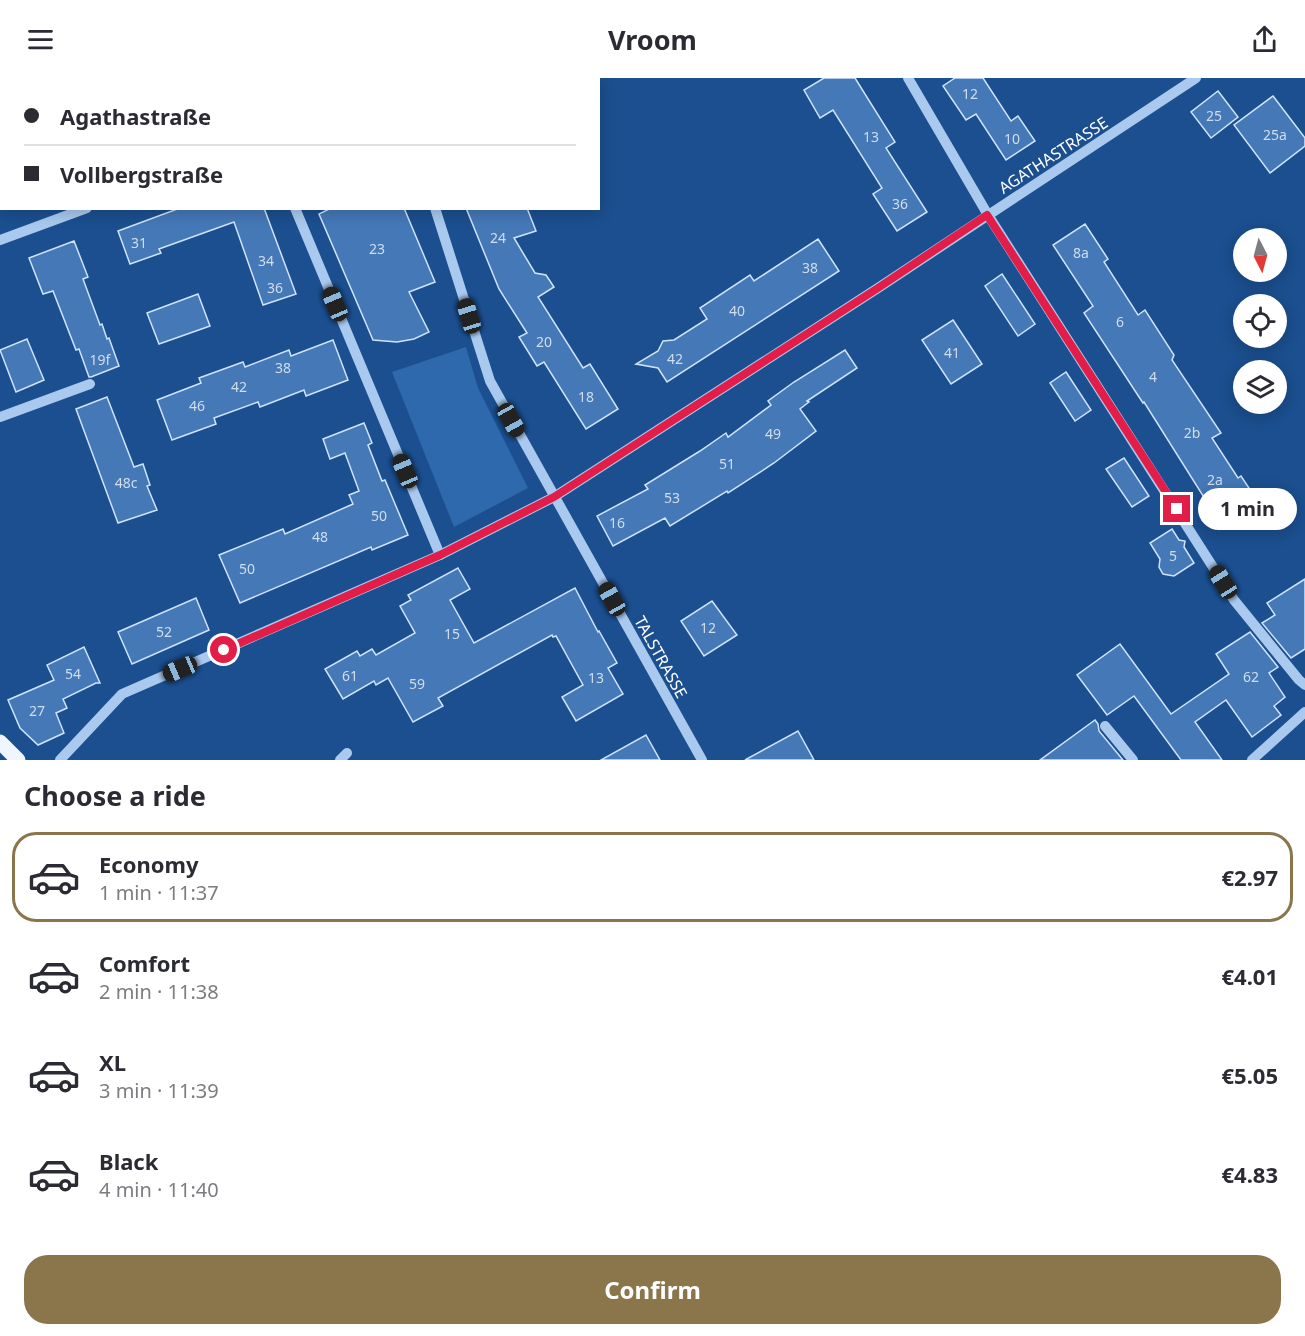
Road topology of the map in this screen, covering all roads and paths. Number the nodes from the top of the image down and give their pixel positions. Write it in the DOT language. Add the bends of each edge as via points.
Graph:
graph roads {
  1 [pos="908,78"];
  2 [pos="1196,78"];
  3 [pos="82,210"];
  4 [pos="296,210"];
  5 [pos="436,210"];
  6 [pos="987,215"];
  7 [pos="0,240"];
  8 [pos="90,384"];
  9 [pos="0,417"];
  10 [pos="554,497"];
  11 [pos="440,555"];
  12 [pos="1305,685"];
  13 [pos="1305,712"];
  14 [pos="1106,726"];
  15 [pos="0,742"];
  16 [pos="18,760"];
  17 [pos="60,760"];
  18 [pos="702,760"];
  19 [pos="1132,760"];
  20 [pos="1252,760"];
  1 -- 6 [label="street"];
  2 -- 6 [label="street, AGATHASTRASSE"];
  3 -- 7 [label="street"];
  4 -- 11 [label="street"];
  5 -- 10 [label="street, TALSTRASSE" via="490,381"];
  6 -- 10 [label="street, AGATHASTRASSE"];
  6 -- 12 [label="street" via="1234,600"];
  8 -- 9 [label="street"];
  10 -- 11 [label="street, AGATHASTRASSE"];
  10 -- 18 [label="street, TALSTRASSE"];
  11 -- 17 [label="street, AGATHASTRASSE" via="122,694"];
  13 -- 20 [label="street"];
  14 -- 19 [label="street"];
  15 -- 16 [label="main road"];
}
